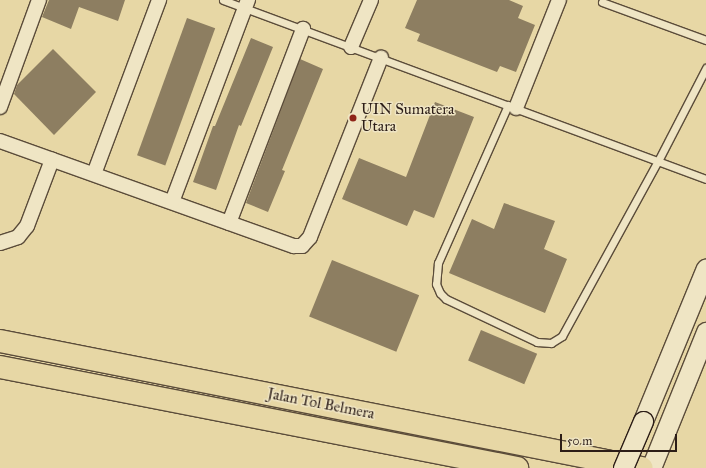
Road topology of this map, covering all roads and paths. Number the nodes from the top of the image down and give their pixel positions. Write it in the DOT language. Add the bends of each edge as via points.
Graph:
graph roads {
  1 [pos="39,0"];
  2 [pos="159,0"];
  3 [pos="223,0"];
  4 [pos="370,0"];
  5 [pos="558,0"];
  6 [pos="602,2"];
  7 [pos="247,4"];
  8 [pos="302,29"];
  9 [pos="706,40"];
  10 [pos="351,47"];
  11 [pos="381,58"];
  12 [pos="706,68"];
  13 [pos="0,107"];
  14 [pos="512,107"];
  15 [pos="0,141"];
  16 [pos="52,160"];
  17 [pos="658,161"];
  18 [pos="94,174"];
  19 [pos="706,179"];
  20 [pos="172,202"];
  21 [pos="229,223"];
  22 [pos="0,243"];
  23 [pos="706,268"];
  24 [pos="706,332"];
  25 [pos="0,341"];
  26 [pos="0,367"];
  27 [pos="517,468"];
  28 [pos="623,468"];
  29 [pos="642,468"];
  30 [pos="651,468"];
  1 -- 13 [label="street"];
  2 -- 18 [label="street"];
  3 -- 7 [label="lane"];
  4 -- 10 [label="street"];
  5 -- 14 [label="street"];
  6 -- 9 [label="lane"];
  7 -- 8 [label="lane"];
  7 -- 20 [label="street"];
  8 -- 10 [label="lane"];
  8 -- 21 [label="street"];
  10 -- 11 [label="lane"];
  11 -- 14 [label="lane"];
  11 -- 21 [label="street" via="306,244 294,246"];
  12 -- 17 [label="lane"];
  14 -- 17 [label="lane"];
  14 -- 17 [label="lane" via="438,263 436,284 446,299 538,342 551,343 562,336"];
  15 -- 16 [label="street"];
  16 -- 18 [label="street"];
  16 -- 22 [label="street" via="27,226 18,237"];
  17 -- 19 [label="lane"];
  18 -- 20 [label="street"];
  20 -- 21 [label="street"];
  23 -- 28 [label="street, bridge"];
  24 -- 30 [label="street"];
  25 -- 29 [label="highway, Jalan Tol Belmera"];
  26 -- 27 [label="highway, Jalan Tol Belmera"];
}
